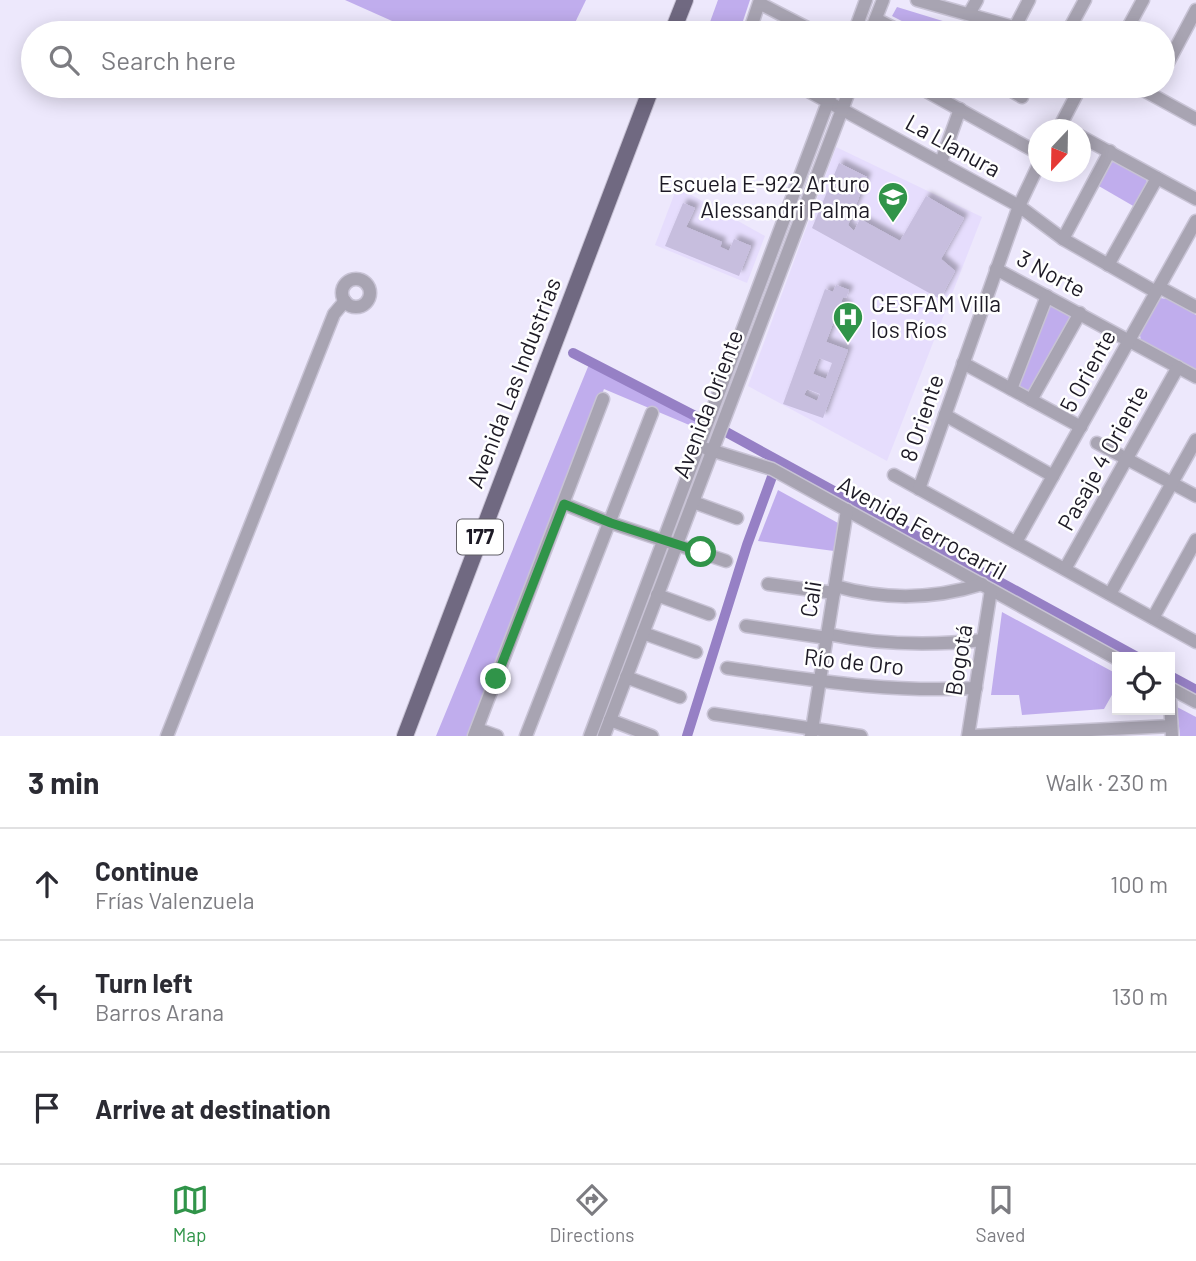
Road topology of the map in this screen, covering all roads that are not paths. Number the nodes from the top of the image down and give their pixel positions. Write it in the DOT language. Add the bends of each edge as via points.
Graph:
graph roads {
  1 [pos="685,0"];
  2 [pos="883,0"];
  3 [pos="917,0"];
  4 [pos="977,0"];
  5 [pos="1029,0"];
  6 [pos="1085,0"];
  7 [pos="1143,0"];
  8 [pos="863,1"];
  9 [pos="1196,10"];
  10 [pos="969,14"];
  11 [pos="876,19"];
  12 [pos="677,21"];
  13 [pos="753,21"];
  14 [pos="794,21"];
  15 [pos="857,21"];
  16 [pos="880,21"];
  17 [pos="994,21"];
  18 [pos="1018,21"];
  19 [pos="1074,21"];
  20 [pos="1132,21"];
  21 [pos="1175,49"];
  22 [pos="647,98"];
  23 [pos="821,98"];
  24 [pos="830,98"];
  25 [pos="846,98"];
  26 [pos="938,98"];
  27 [pos="1076,98"];
  28 [pos="1165,98"];
  29 [pos="828,102"];
  30 [pos="842,109"];
  31 [pos="960,110"];
  32 [pos="1196,118"];
  33 [pos="1066,119"];
  34 [pos="1091,142"];
  35 [pos="1028,147"];
  36 [pos="1110,151"];
  37 [pos="941,162"];
  38 [pos="1157,178"];
  39 [pos="1030,182"];
  40 [pos="1196,199"];
  41 [pos="1019,206"];
  42 [pos="1196,221"];
  43 [pos="1063,239"];
  44 [pos="1108,265"];
  45 [pos="996,269"];
  46 [pos="1158,289"];
  47 [pos="1048,296"];
  48 [pos="345,301"];
  49 [pos="1196,307"];
  50 [pos="1080,313"];
  51 [pos="1129,341"];
  52 [pos="963,363"];
  53 [pos="1178,367"];
  54 [pos="1196,377"];
  55 [pos="1011,389"];
  56 [pos="603,399"];
  57 [pos="1031,400"];
  58 [pos="652,413"];
  59 [pos="945,415"];
  60 [pos="1081,427"];
  61 [pos="1196,440"];
  62 [pos="1097,443"];
  63 [pos="706,449"];
  64 [pos="1127,459"];
  65 [pos="894,475"];
  66 [pos="1054,476"];
  67 [pos="1173,482"];
  68 [pos="919,489"];
  69 [pos="1196,496"];
  70 [pos="693,502"];
  71 [pos="564,504"];
  72 [pos="846,510"];
  73 [pos="737,518"];
  74 [pos="611,523"];
  75 [pos="1196,540"];
  76 [pos="671,542"];
  77 [pos="1016,542"];
  78 [pos="726,561"];
  79 [pos="1065,569"];
  80 [pos="768,584"];
  81 [pos="986,587"];
  82 [pos="834,589"];
  83 [pos="1110,594"];
  84 [pos="657,595"];
  85 [pos="709,614"];
  86 [pos="1153,618"];
  87 [pos="746,626"];
  88 [pos="643,633"];
  89 [pos="827,636"];
  90 [pos="984,640"];
  91 [pos="1196,642"];
  92 [pos="695,652"];
  93 [pos="1112,656"];
  94 [pos="727,668"];
  95 [pos="626,677"];
  96 [pos="820,681"];
  97 [pos="976,688"];
  98 [pos="1175,691"];
  99 [pos="680,697"];
  100 [pos="1196,702"];
  101 [pos="714,714"];
  102 [pos="610,720"];
  103 [pos="1171,731"];
  104 [pos="475,732"];
  105 [pos="812,732"];
  106 [pos="1119,732"];
  107 [pos="167,736"];
  108 [pos="405,736"];
  109 [pos="498,736"];
  110 [pos="526,736"];
  111 [pos="590,736"];
  112 [pos="604,736"];
  113 [pos="652,736"];
  114 [pos="861,736"];
  115 [pos="969,736"];
  1 -- 12 [label="main road"];
  2 -- 11 [label="street"];
  3 -- 10 [label="street"];
  4 -- 10 [label="street"];
  5 -- 18 [label="street"];
  6 -- 19 [label="street"];
  7 -- 20 [label="street"];
  8 -- 15 [label="street"];
  9 -- 21 [label="street"];
  10 -- 17 [label="street"];
  11 -- 16 [label="street"];
  13 -- 14 [label="street" via="759,3"];
  22 -- 108 [label="main road, Avenida Las Industrias / 177"];
  23 -- 29 [label="street, La Llanura"];
  24 -- 29 [label="street, Avenida Oriente"];
  25 -- 30 [label="street, Avenida Oriente"];
  26 -- 31 [label="street"];
  27 -- 33 [label="street"];
  28 -- 32 [label="street"];
  29 -- 30 [label="street, La Llanura"];
  29 -- 63 [label="street, Avenida Oriente"];
  30 -- 37 [label="street, La Llanura"];
  30 -- 63 [label="street, Avenida Oriente"];
  31 -- 35 [label="street"];
  31 -- 37 [label="street"];
  34 -- 36 [label="street"];
  36 -- 38 [label="street"];
  36 -- 43 [label="street"];
  37 -- 41 [label="street, La Llanura"];
  38 -- 40 [label="street"];
  38 -- 44 [label="street"];
  39 -- 41 [label="street, 8 Oriente"];
  41 -- 43 [label="street, La Llanura"];
  41 -- 45 [label="street, 8 Oriente"];
  42 -- 46 [label="street, 5 Oriente"];
  43 -- 44 [label="street, La Llanura"];
  44 -- 46 [label="street, La Llanura"];
  45 -- 47 [label="street, 3 Norte"];
  45 -- 52 [label="street, 8 Oriente"];
  46 -- 49 [label="street, La Llanura"];
  46 -- 51 [label="street, 5 Oriente"];
  47 -- 50 [label="street, 3 Norte"];
  47 -- 55 [label="street"];
  48 -- 107 [label="street" via="329,326"];
  50 -- 51 [label="street, 3 Norte"];
  50 -- 57 [label="street"];
  51 -- 53 [label="street, 3 Norte"];
  51 -- 60 [label="street, 5 Oriente"];
  52 -- 55 [label="street"];
  52 -- 59 [label="street, 8 Oriente"];
  53 -- 54 [label="street, 3 Norte"];
  53 -- 64 [label="street, Pasaje 4 Oriente"];
  55 -- 57 [label="street"];
  56 -- 71 [label="street"];
  57 -- 60 [label="street"];
  58 -- 74 [label="street"];
  59 -- 66 [label="street"];
  59 -- 68 [label="street, 8 Oriente"];
  60 -- 66 [label="street, 5 Oriente"];
  61 -- 67 [label="street"];
  62 -- 64 [label="street"];
  63 -- 70 [label="street, Avenida Oriente"];
  63 -- 72 [label="street, Avenida Ferrocarril" via="772,469"];
  63 -- 76 [label="street, Avenida Oriente"];
  64 -- 67 [label="street"];
  64 -- 79 [label="street, Pasaje 4 Oriente"];
  65 -- 68 [label="street, Avenida Ferrocarril"];
  66 -- 77 [label="street, 5 Oriente"];
  67 -- 69 [label="street"];
  67 -- 83 [label="street"];
  68 -- 77 [label="street, Avenida Ferrocarril"];
  70 -- 73 [label="street"];
  70 -- 76 [label="street, Avenida Oriente"];
  71 -- 74 [label="street"];
  71 -- 104 [label="street"];
  72 -- 81 [label="street, Avenida Ferrocarril"];
  72 -- 82 [label="street, Cali"];
  74 -- 76 [label="street"];
  74 -- 110 [label="street"];
  75 -- 86 [label="street"];
  76 -- 78 [label="street"];
  76 -- 84 [label="street, Avenida Oriente"];
  76 -- 111 [label="street, Avenida Oriente"];
  77 -- 79 [label="street, Avenida Ferrocarril"];
  79 -- 83 [label="street, Avenida Ferrocarril"];
  80 -- 82 [label="street"];
  81 -- 82 [label="street" via="905,597"];
  81 -- 90 [label="street, Bogotá"];
  81 -- 93 [label="street, Avenida Ferrocarril"];
  82 -- 89 [label="street, Cali"];
  83 -- 86 [label="street, Avenida Ferrocarril"];
  84 -- 85 [label="street"];
  84 -- 88 [label="street, Avenida Oriente"];
  86 -- 91 [label="street, Avenida Ferrocarril"];
  87 -- 89 [label="street"];
  88 -- 92 [label="street"];
  88 -- 95 [label="street, Avenida Oriente"];
  89 -- 90 [label="street" via="900,644"];
  89 -- 96 [label="street, Cali"];
  90 -- 97 [label="street, Bogotá"];
  94 -- 96 [label="street, Río de Oro"];
  95 -- 99 [label="street"];
  95 -- 102 [label="street, Avenida Oriente"];
  96 -- 97 [label="street, Río de Oro" via="891,689"];
  96 -- 105 [label="street, Cali"];
  97 -- 115 [label="street, Bogotá"];
  98 -- 100 [label="street"];
  101 -- 105 [label="street"];
  102 -- 112 [label="street, Avenida Oriente"];
  102 -- 113 [label="street"];
  103 -- 106 [label="street"];
  104 -- 109 [label="street"];
  105 -- 114 [label="street"];
  106 -- 115 [label="street"];
}
